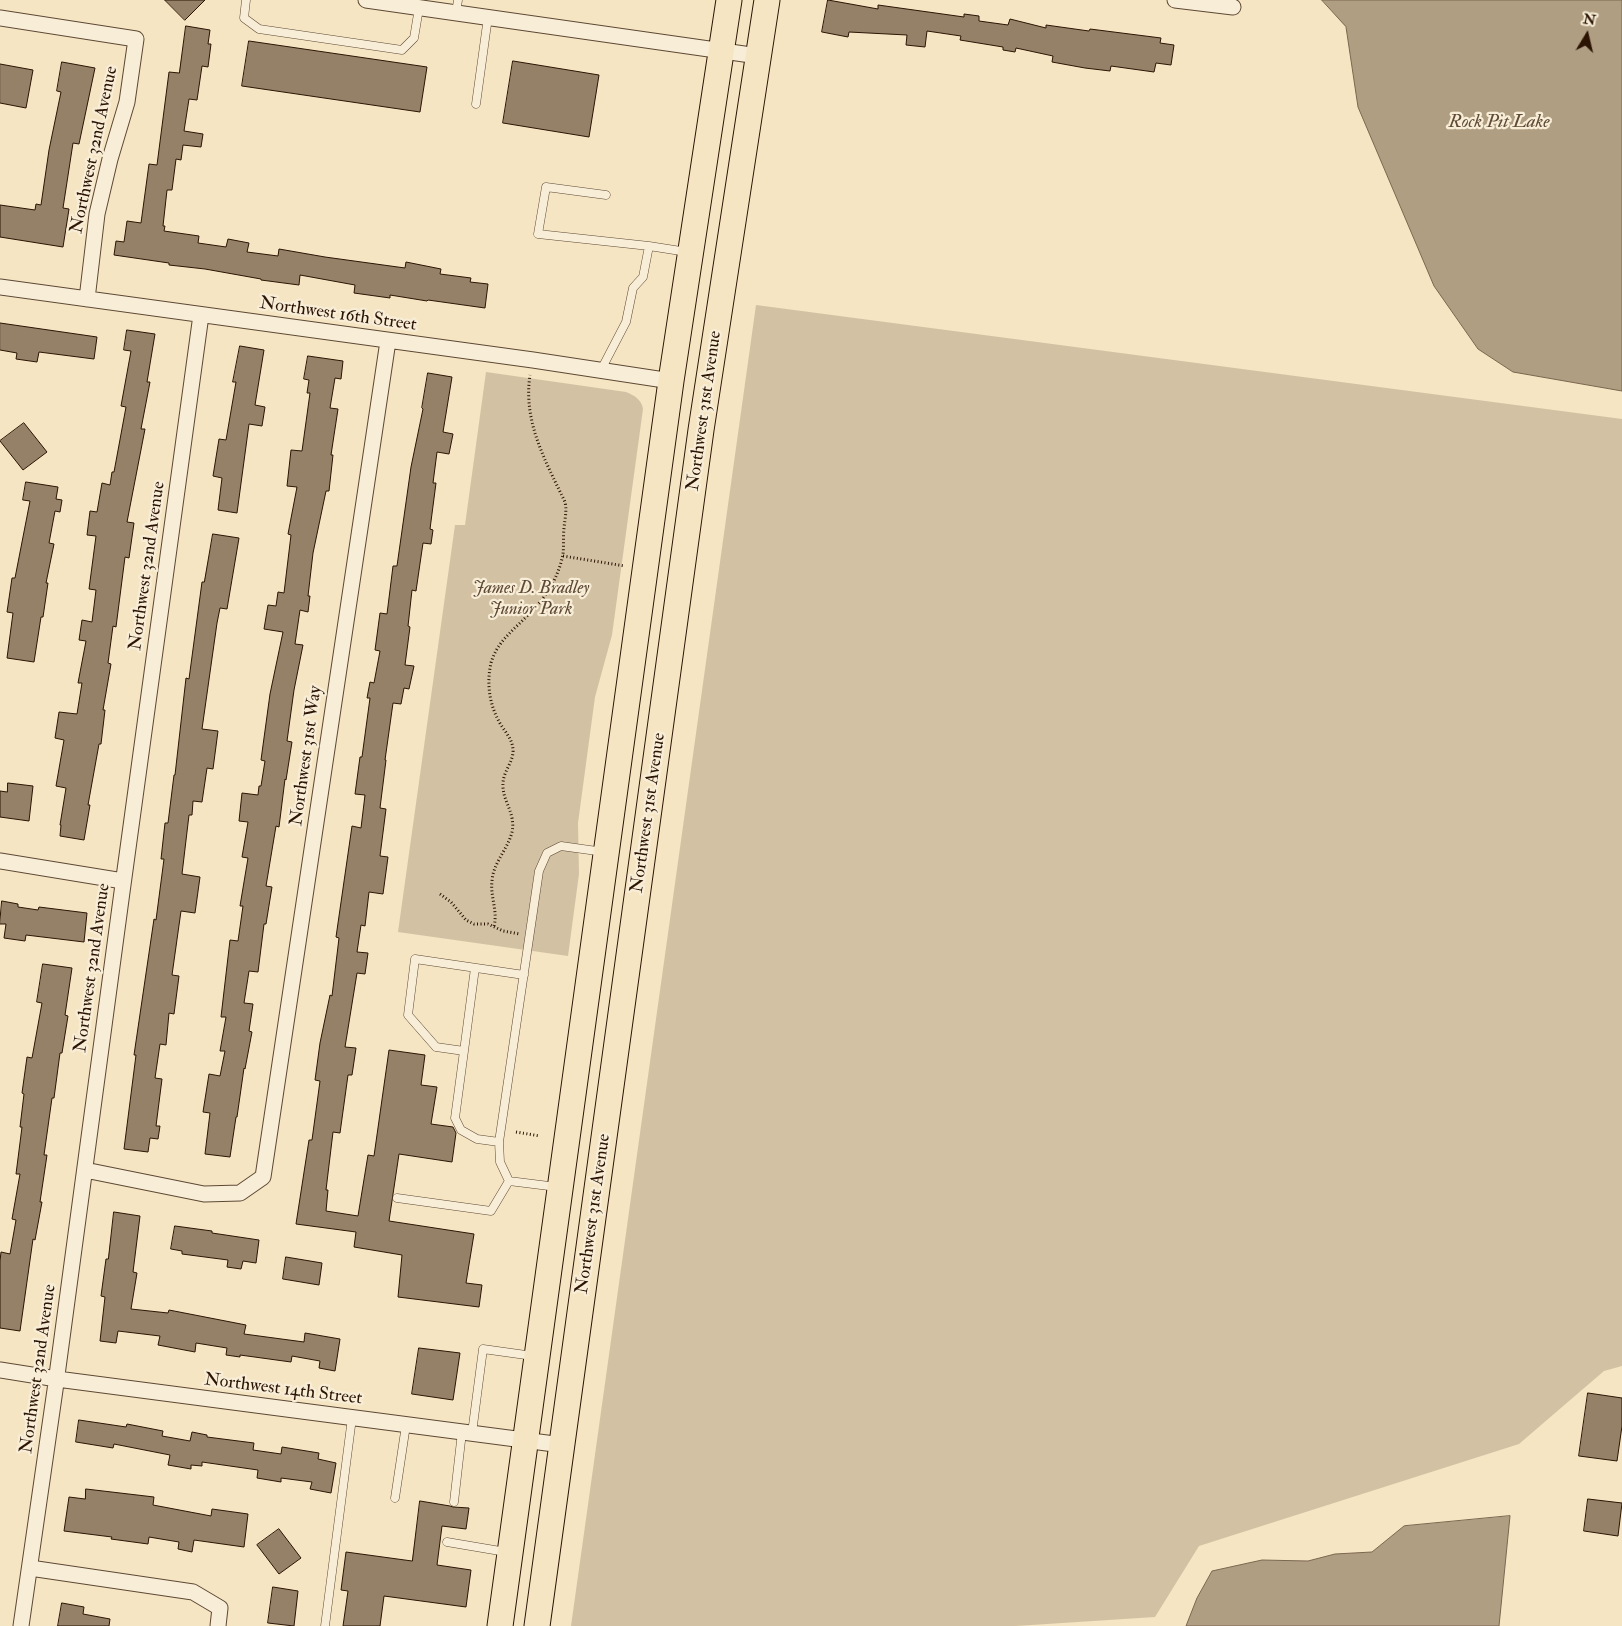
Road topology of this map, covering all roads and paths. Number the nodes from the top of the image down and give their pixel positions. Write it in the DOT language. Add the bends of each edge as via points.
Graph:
graph roads {
  1 [pos="246,0"];
  2 [pos="366,0"];
  3 [pos="729,0"];
  4 [pos="767,0"];
  5 [pos="1175,0"];
  6 [pos="457,6"];
  7 [pos="1233,7"];
  8 [pos="419,8"];
  9 [pos="488,17"];
  10 [pos="0,18"];
  11 [pos="722,50"];
  12 [pos="758,56"];
  13 [pos="476,104"];
  14 [pos="606,195"];
  15 [pos="649,246"];
  16 [pos="691,252"];
  17 [pos="0,287"];
  18 [pos="87,299"];
  19 [pos="201,315"];
  20 [pos="388,341"];
  21 [pos="601,370"];
  22 [pos="530,375"];
  23 [pos="671,381"];
  24 [pos="702,430"];
  25 [pos="563,556"];
  26 [pos="626,566"];
  27 [pos="606,852"];
  28 [pos="0,861"];
  29 [pos="123,881"];
  30 [pos="440,894"];
  31 [pos="494,926"];
  32 [pos="522,934"];
  33 [pos="475,968"];
  34 [pos="524,975"];
  35 [pos="464,1051"];
  36 [pos="516,1132"];
  37 [pos="540,1136"];
  38 [pos="499,1142"];
  39 [pos="85,1170"];
  40 [pos="509,1181"];
  41 [pos="560,1187"];
  42 [pos="397,1198"];
  43 [pos="538,1356"];
  44 [pos="0,1370"];
  45 [pos="57,1379"];
  46 [pos="352,1418"];
  47 [pos="406,1425"];
  48 [pos="467,1432"];
  49 [pos="526,1440"];
  50 [pos="562,1445"];
  51 [pos="394,1498"];
  52 [pos="454,1502"];
  53 [pos="447,1542"];
  54 [pos="510,1552"];
  55 [pos="30,1568"];
  56 [pos="21,1626"];
  57 [pos="218,1626"];
  58 [pos="325,1626"];
  59 [pos="500,1626"];
  60 [pos="537,1626"];
  1 -- 8 [label="lane" via="244,18 259,29 402,50 414,38"];
  2 -- 8 [label="street"];
  3 -- 11 [label="main road, Northwest 31st Avenue"];
  4 -- 12 [label="main road, Northwest 31st Avenue"];
  5 -- 7 [label="street"];
  6 -- 8 [label="street"];
  6 -- 9 [label="street"];
  9 -- 11 [label="street"];
  9 -- 13 [label="lane"];
  10 -- 18 [label="street, Northwest 32nd Avenue" via="136,39 127,102 97,214"];
  11 -- 12 [label="street"];
  11 -- 16 [label="main road, Northwest 31st Avenue"];
  12 -- 24 [label="main road, Northwest 31st Avenue"];
  14 -- 15 [label="lane" via="546,187 538,234"];
  15 -- 16 [label="lane"];
  15 -- 21 [label="lane" via="643,277 633,288 626,322"];
  16 -- 23 [label="main road, Northwest 31st Avenue"];
  17 -- 18 [label="street, Northwest 16th Street"];
  18 -- 19 [label="street, Northwest 16th Street"];
  19 -- 20 [label="street, Northwest 16th Street"];
  19 -- 29 [label="street, Northwest 32nd Avenue"];
  20 -- 21 [label="street, Northwest 16th Street"];
  20 -- 39 [label="street, Northwest 31st Way" via="263,1178 240,1193 204,1194"];
  21 -- 23 [label="street, Northwest 16th Street"];
  22 -- 25 [label="path" via="530,421 567,510"];
  23 -- 24 [label="main road" via="686,391 696,405"];
  23 -- 27 [label="main road, Northwest 31st Avenue"];
  24 -- 50 [label="main road, Northwest 31st Avenue"];
  25 -- 26 [label="path"];
  25 -- 31 [label="path" via="541,602 504,638 491,663 489,695 513,749 502,788 513,818 512,830 492,878"];
  27 -- 34 [label="lane" via="562,846 547,853 539,871"];
  27 -- 41 [label="main road, Northwest 31st Avenue"];
  28 -- 29 [label="street"];
  29 -- 39 [label="street, Northwest 32nd Avenue"];
  30 -- 31 [label="path" via="466,920"];
  31 -- 32 [label="path"];
  33 -- 34 [label="lane"];
  33 -- 35 [label="lane"];
  33 -- 35 [label="lane" via="415,959 408,1015 436,1047"];
  34 -- 38 [label="lane"];
  35 -- 38 [label="lane" via="455,1118 461,1130 477,1138"];
  36 -- 37 [label="path"];
  38 -- 40 [label="lane" via="500,1162"];
  39 -- 45 [label="street, Northwest 32nd Avenue"];
  40 -- 41 [label="lane"];
  40 -- 42 [label="lane" via="490,1211"];
  41 -- 43 [label="main road, Northwest 31st Avenue"];
  43 -- 48 [label="lane" via="483,1349"];
  43 -- 49 [label="main road, Northwest 31st Avenue"];
  44 -- 45 [label="street, Northwest 14th Street"];
  45 -- 46 [label="street, Northwest 14th Street"];
  45 -- 55 [label="street, Northwest 32nd Avenue"];
  46 -- 47 [label="street, Northwest 14th Street"];
  46 -- 58 [label="lane"];
  47 -- 48 [label="street, Northwest 14th Street"];
  47 -- 51 [label="lane"];
  48 -- 49 [label="street, Northwest 14th Street"];
  48 -- 52 [label="lane"];
  49 -- 50 [label="street, Northwest 14th Street"];
  49 -- 54 [label="main road, Northwest 31st Avenue"];
  50 -- 60 [label="main road, Northwest 31st Avenue"];
  53 -- 54 [label="lane"];
  54 -- 59 [label="main road, Northwest 31st Avenue"];
  55 -- 56 [label="street, Northwest 32nd Avenue"];
  55 -- 57 [label="street" via="193,1592 220,1608"];
}
